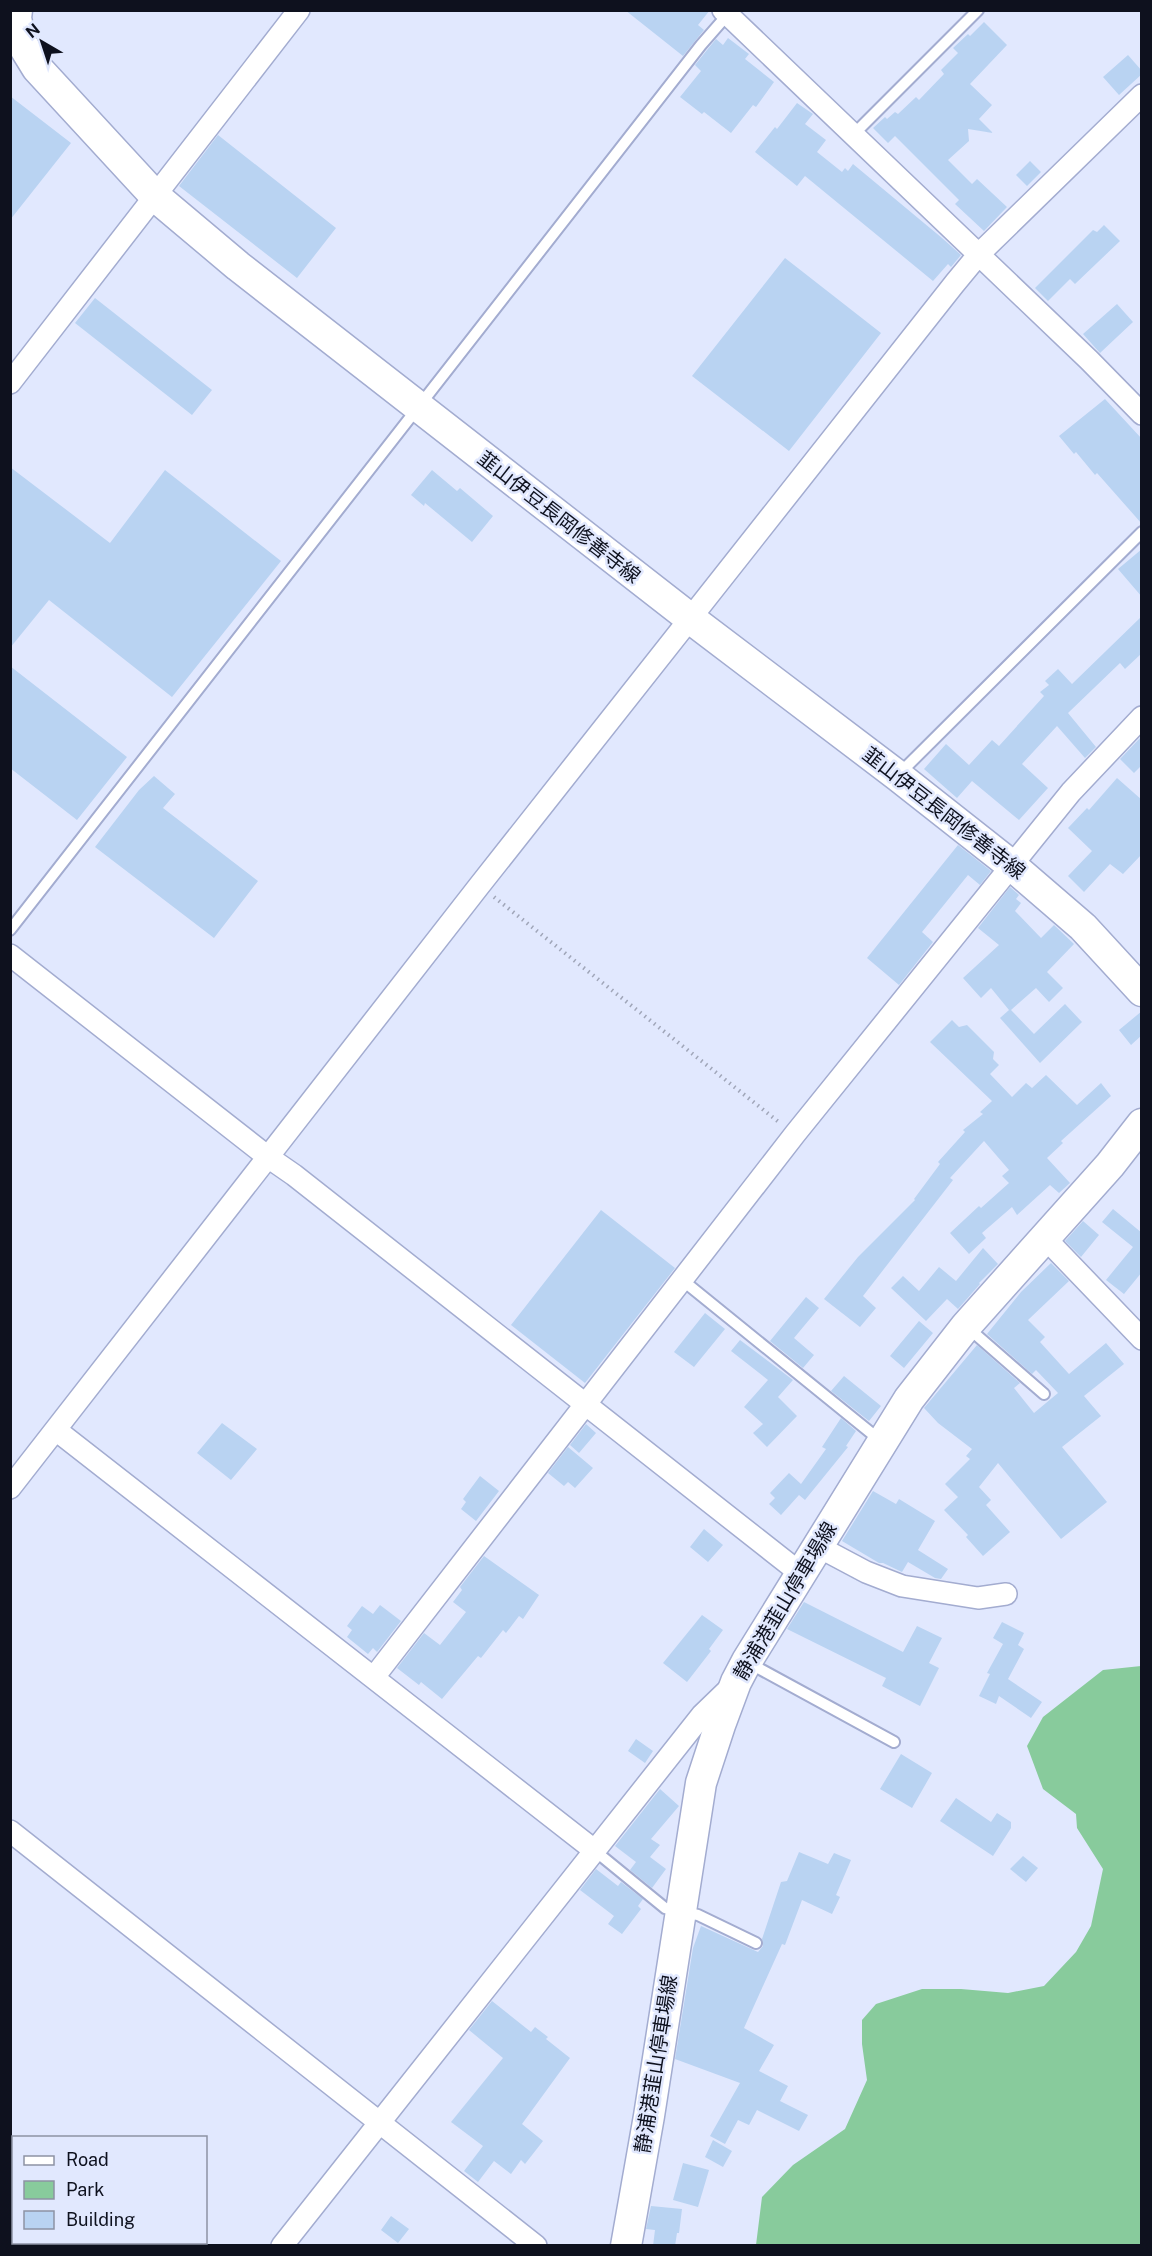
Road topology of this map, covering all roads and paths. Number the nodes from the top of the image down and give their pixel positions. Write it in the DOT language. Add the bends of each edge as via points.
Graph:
graph roads {
  1 [pos="298,10"];
  2 [pos="978,10"];
  3 [pos="728,12"];
  4 [pos="14,15"];
  5 [pos="1140,100"];
  6 [pos="854,134"];
  7 [pos="156,197"];
  8 [pos="979,254"];
  9 [pos="10,383"];
  10 [pos="418,407"];
  11 [pos="1142,414"];
  12 [pos="1142,532"];
  13 [pos="691,620"];
  14 [pos="1142,717"];
  15 [pos="898,776"];
  16 [pos="1011,866"];
  17 [pos="479,886"];
  18 [pos="10,930"];
  19 [pos="10,955"];
  20 [pos="1142,991"];
  21 [pos="1142,1125"];
  22 [pos="795,1134"];
  23 [pos="268,1157"];
  24 [pos="1045,1238"];
  25 [pos="681,1279"];
  26 [pos="966,1326"];
  27 [pos="1142,1340"];
  28 [pos="1044,1394"];
  29 [pos="586,1405"];
  30 [pos="56,1430"];
  31 [pos="882,1442"];
  32 [pos="10,1488"];
  33 [pos="817,1546"];
  34 [pos="800,1573"];
  35 [pos="1006,1594"];
  36 [pos="741,1672"];
  37 [pos="374,1677"];
  38 [pos="894,1742"];
  39 [pos="10,1831"];
  40 [pos="594,1850"];
  41 [pos="681,1912"];
  42 [pos="756,1943"];
  43 [pos="381,2121"];
  44 [pos="282,2246"];
  45 [pos="536,2246"];
  46 [pos="626,2246"];
  1 -- 7 [label="street"];
  2 -- 6 [label="lane"];
  3 -- 6 [label="street"];
  3 -- 10 [label="lane"];
  4 -- 7 [label="main road, 韮山伊豆長岡修善寺線" via="21,42 38,68"];
  5 -- 8 [label="street"];
  6 -- 8 [label="street"];
  7 -- 9 [label="street"];
  7 -- 10 [label="main road, 韮山伊豆長岡修善寺線"];
  8 -- 11 [label="street"];
  8 -- 13 [label="street"];
  10 -- 13 [label="main road, 韮山伊豆長岡修善寺線"];
  10 -- 18 [label="lane"];
  12 -- 15 [label="lane"];
  13 -- 15 [label="main road, 韮山伊豆長岡修善寺線"];
  13 -- 17 [label="street"];
  14 -- 16 [label="street" via="1071,792"];
  15 -- 16 [label="main road, 韮山伊豆長岡修善寺線"];
  16 -- 20 [label="main road, 韮山伊豆長岡修善寺線" via="1083,927"];
  16 -- 22 [label="street"];
  17 -- 22 [label="path"];
  17 -- 23 [label="street"];
  19 -- 23 [label="street"];
  21 -- 24 [label="main road, 静浦港韮山停車場線"];
  22 -- 25 [label="street"];
  23 -- 29 [label="street"];
  23 -- 30 [label="street"];
  24 -- 26 [label="main road, 静浦港韮山停車場線"];
  24 -- 27 [label="street"];
  25 -- 29 [label="street"];
  25 -- 31 [label="lane"];
  26 -- 28 [label="lane"];
  26 -- 31 [label="main road, 静浦港韮山停車場線" via="909,1399"];
  29 -- 34 [label="street"];
  29 -- 37 [label="street"];
  30 -- 32 [label="street"];
  30 -- 37 [label="street"];
  31 -- 33 [label="main road, 静浦港韮山停車場線"];
  33 -- 34 [label="main road, 静浦港韮山停車場線"];
  33 -- 35 [label="street" via="902,1586 978,1598"];
  34 -- 36 [label="main road, 静浦港韮山停車場線"];
  36 -- 38 [label="lane"];
  36 -- 40 [label="street"];
  36 -- 41 [label="main road, 静浦港韮山停車場線" via="701,1783"];
  37 -- 40 [label="street"];
  39 -- 43 [label="street"];
  40 -- 41 [label="lane" via="665,1908"];
  40 -- 43 [label="street"];
  41 -- 42 [label="lane" via="698,1915"];
  41 -- 46 [label="main road, 静浦港韮山停車場線"];
  43 -- 44 [label="street"];
  43 -- 45 [label="street"];
}
